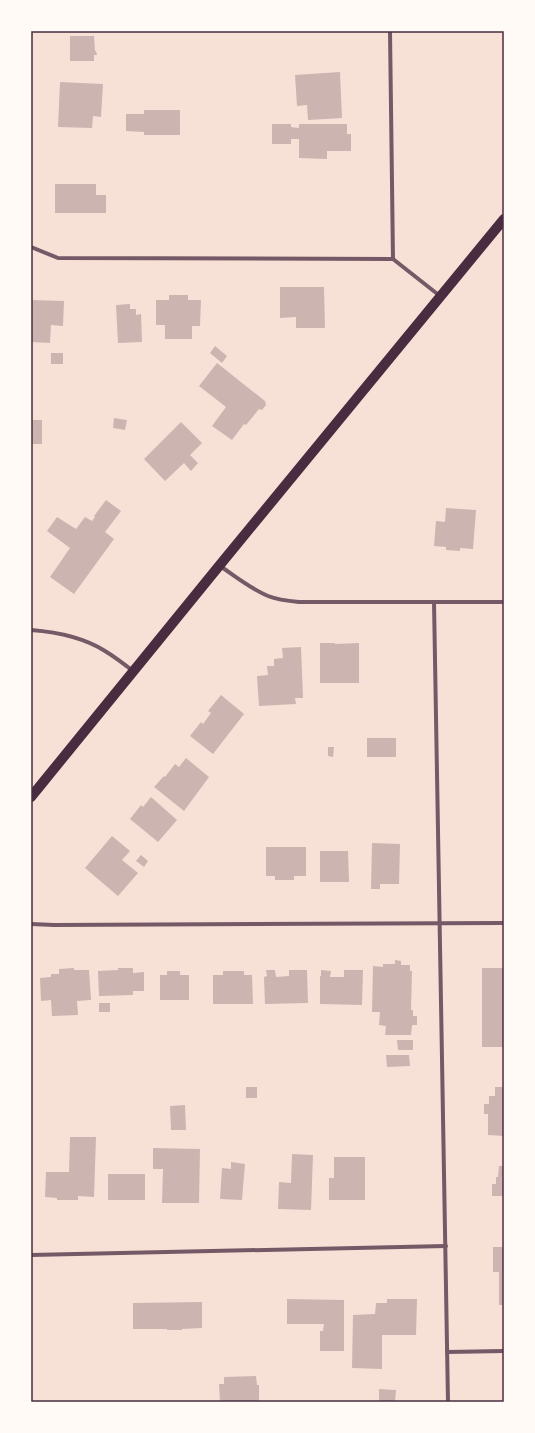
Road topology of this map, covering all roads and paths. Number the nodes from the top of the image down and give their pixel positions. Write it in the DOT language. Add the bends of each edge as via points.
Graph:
graph roads {
  1 [pos="390,31"];
  2 [pos="504,219"];
  3 [pos="31,247"];
  4 [pos="393,259"];
  5 [pos="441,296"];
  6 [pos="219,566"];
  7 [pos="434,602"];
  8 [pos="504,602"];
  9 [pos="31,630"];
  10 [pos="134,671"];
  11 [pos="31,797"];
  12 [pos="504,923"];
  13 [pos="31,924"];
  14 [pos="440,924"];
  15 [pos="446,1246"];
  16 [pos="31,1255"];
  17 [pos="504,1351"];
  18 [pos="448,1352"];
  19 [pos="448,1402"];
  1 -- 4 [label="street"];
  2 -- 5 [label="main road"];
  3 -- 4 [label="street" via="58,258"];
  4 -- 5 [label="street"];
  5 -- 6 [label="main road"];
  6 -- 7 [label="street" via="256,590 282,600"];
  6 -- 10 [label="main road"];
  7 -- 8 [label="street"];
  7 -- 14 [label="street"];
  9 -- 10 [label="street" via="49,631 79,639 105,651"];
  10 -- 11 [label="main road"];
  12 -- 14 [label="street"];
  13 -- 14 [label="street"];
  14 -- 15 [label="street"];
  15 -- 16 [label="street"];
  15 -- 18 [label="street"];
  17 -- 18 [label="street"];
  18 -- 19 [label="street"];
}
